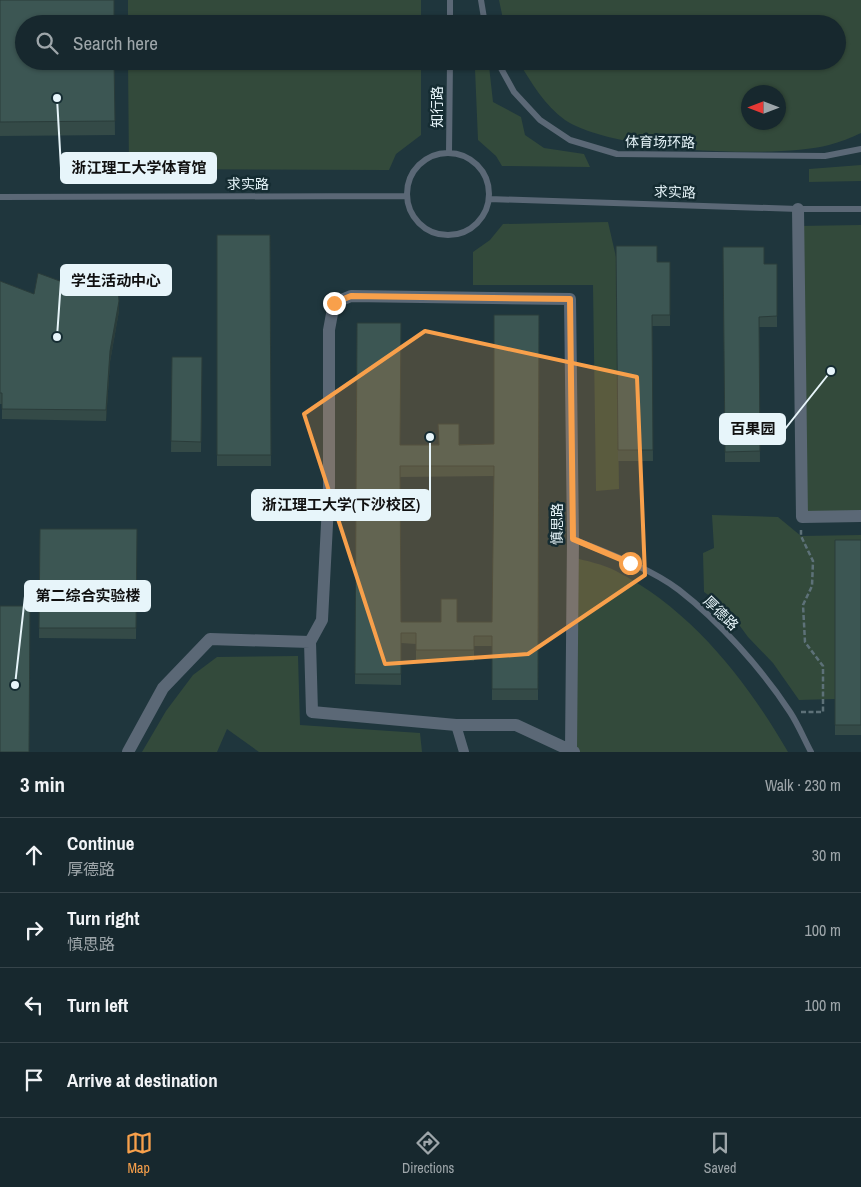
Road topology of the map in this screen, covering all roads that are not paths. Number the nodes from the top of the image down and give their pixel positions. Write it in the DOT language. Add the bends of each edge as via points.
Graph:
graph roads {
  1 [pos="450,0"];
  2 [pos="481,0"];
  3 [pos="450,15"];
  4 [pos="484,15"];
  5 [pos="450,70"];
  6 [pos="502,70"];
  7 [pos="861,149"];
  8 [pos="449,152"];
  9 [pos="406,196"];
  10 [pos="0,197"];
  11 [pos="489,199"];
  12 [pos="798,209"];
  13 [pos="861,209"];
  14 [pos="861,516"];
  15 [pos="573,539"];
  16 [pos="310,642"];
  17 [pos="456,725"];
  18 [pos="573,751"];
  19 [pos="128,752"];
  20 [pos="464,752"];
  21 [pos="811,752"];
  1 -- 3 [label="lane"];
  2 -- 4 [label="lane"];
  5 -- 8 [label="lane, 知行路"];
  6 -- 7 [label="lane, 体育场环路" via="514,92 540,120 570,140 616,154 825,156"];
  8 -- 9 [label="lane" via="424,160 414,170"];
  8 -- 11 [label="lane" via="475,162 486,178"];
  9 -- 10 [label="lane, 求实路"];
  9 -- 11 [label="lane" via="409,209 422,225 440,234 453,235 477,223"];
  11 -- 12 [label="lane, 求实路"];
  12 -- 13 [label="lane, 求实路"];
  12 -- 14 [label="street" via="802,517"];
  15 -- 16 [label="street, 慎思路" via="570,299 351,296 334,303 329,330 329,486 322,620"];
  15 -- 18 [label="street, 慎思路"];
  15 -- 21 [label="lane, 厚德路" via="630,563 678,590 719,627 760,672 790,712"];
  16 -- 17 [label="street" via="312,712"];
  16 -- 19 [label="street" via="210,639 163,688"];
  17 -- 18 [label="street" via="516,726"];
  17 -- 20 [label="street"];
}
